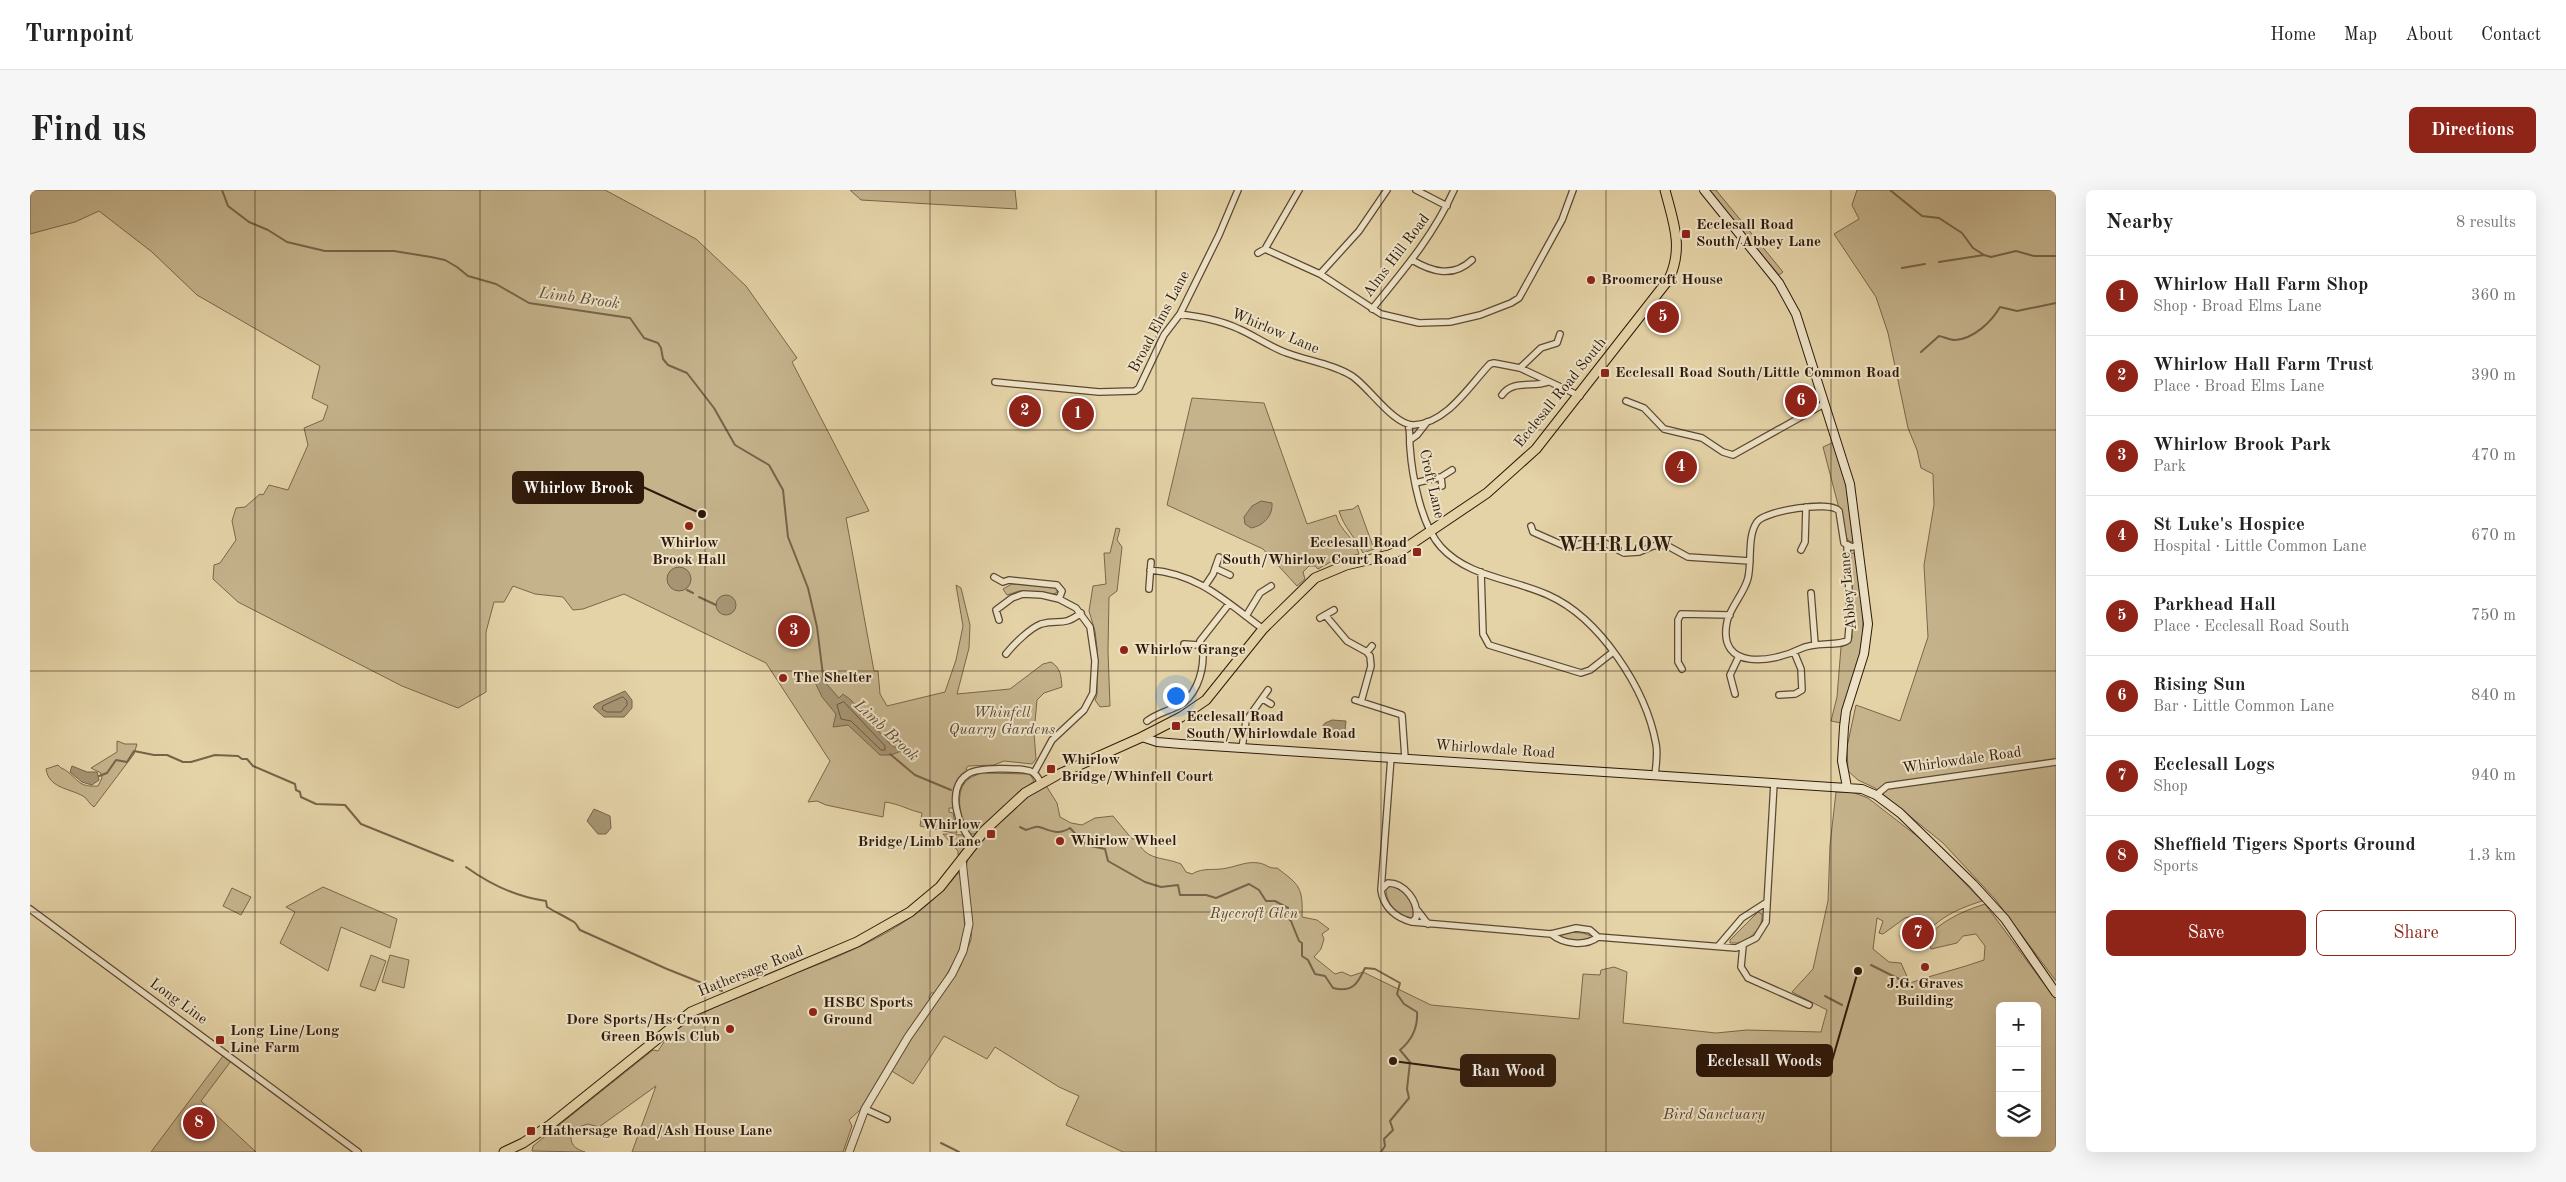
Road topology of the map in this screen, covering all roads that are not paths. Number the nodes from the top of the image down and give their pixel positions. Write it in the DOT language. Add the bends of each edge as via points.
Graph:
graph roads {
  1 [pos="1238,190"];
  2 [pos="1299,190"];
  3 [pos="1387,190"];
  4 [pos="1416,190"];
  5 [pos="1454,190"];
  6 [pos="1573,190"];
  7 [pos="1665,190"];
  8 [pos="1704,190"];
  9 [pos="1447,206"];
  10 [pos="1265,249"];
  11 [pos="1258,253"];
  12 [pos="1412,260"];
  13 [pos="1472,260"];
  14 [pos="1320,274"];
  15 [pos="1372,309"];
  16 [pos="1180,314"];
  17 [pos="1560,334"];
  18 [pos="1520,368"];
  19 [pos="995,382"];
  20 [pos="1548,382"];
  21 [pos="1502,395"];
  22 [pos="1580,396"];
  23 [pos="1626,401"];
  24 [pos="1824,404"];
  25 [pos="1427,422"];
  26 [pos="1408,424"];
  27 [pos="1410,440"];
  28 [pos="1452,470"];
  29 [pos="1441,477"];
  30 [pos="1415,483"];
  31 [pos="1442,486"];
  32 [pos="1806,507"];
  33 [pos="1531,526"];
  34 [pos="1431,533"];
  35 [pos="1859,545"];
  36 [pos="1847,546"];
  37 [pos="1801,550"];
  38 [pos="1219,557"];
  39 [pos="1750,561"];
  40 [pos="1151,562"];
  41 [pos="1215,568"];
  42 [pos="1150,570"];
  43 [pos="1481,572"];
  44 [pos="1230,575"];
  45 [pos="994,577"];
  46 [pos="1205,586"];
  47 [pos="1271,586"];
  48 [pos="1150,588"];
  49 [pos="1811,593"];
  50 [pos="1059,599"];
  51 [pos="1229,604"];
  52 [pos="1334,610"];
  53 [pos="1081,613"];
  54 [pos="1730,615"];
  55 [pos="1246,616"];
  56 [pos="1326,616"];
  57 [pos="1320,618"];
  58 [pos="999,620"];
  59 [pos="1263,629"];
  60 [pos="1184,644"];
  61 [pos="1814,644"];
  62 [pos="1199,646"];
  63 [pos="1372,646"];
  64 [pos="1367,652"];
  65 [pos="1613,652"];
  66 [pos="1794,652"];
  67 [pos="1006,654"];
  68 [pos="1739,656"];
  69 [pos="1682,669"];
  70 [pos="1268,690"];
  71 [pos="1735,694"];
  72 [pos="1779,695"];
  73 [pos="1263,699"];
  74 [pos="1271,704"];
  75 [pos="1148,712"];
  76 [pos="1142,737"];
  77 [pos="1242,748"];
  78 [pos="1391,757"];
  79 [pos="1405,758"];
  80 [pos="2056,762"];
  81 [pos="1034,773"];
  82 [pos="1655,775"];
  83 [pos="1040,783"];
  84 [pos="1774,783"];
  85 [pos="1848,787"];
  86 [pos="1876,795"];
  87 [pos="974,843"];
  88 [pos="962,860"];
  89 [pos="1383,871"];
  90 [pos="1394,883"];
  91 [pos="1381,890"];
  92 [pos="1767,902"];
  93 [pos="30,909"];
  94 [pos="1418,911"];
  95 [pos="1412,922"];
  96 [pos="1428,924"];
  97 [pos="1551,934"];
  98 [pos="1598,937"];
  99 [pos="1719,945"];
  100 [pos="1743,946"];
  101 [pos="2056,993"];
  102 [pos="1809,1005"];
  103 [pos="865,1109"];
  104 [pos="887,1119"];
  105 [pos="512,1151"];
  106 [pos="358,1152"];
  107 [pos="849,1152"];
  1 -- 16 [label="street, Broad Elms Lane"];
  2 -- 10 [label="street"];
  3 -- 14 [label="street" via="1360,231"];
  4 -- 9 [label="street"];
  5 -- 9 [label="street, Alms Hill Road"];
  6 -- 15 [label="street" via="1551,242 1516,301 1480,315 1434,324 1405,321"];
  7 -- 22 [label="main road, Ecclesall Road South" via="1677,233 1673,271"];
  8 -- 24 [label="main road, Abbey Lane" via="1786,294 1805,337"];
  9 -- 12 [label="street, Alms Hill Road"];
  10 -- 11 [label="street"];
  10 -- 14 [label="street"];
  12 -- 13 [label="street" via="1438,272 1454,270"];
  12 -- 15 [label="street, Alms Hill Road"];
  14 -- 15 [label="street"];
  16 -- 19 [label="street, Broad Elms Lane" via="1164,335 1136,391 1099,392"];
  16 -- 26 [label="street, Whirlow Lane" via="1230,326 1287,353 1353,376 1383,406"];
  17 -- 18 [label="street" via="1557,343 1541,348"];
  18 -- 20 [label="street"];
  18 -- 25 [label="street" via="1503,363 1490,364 1457,402"];
  20 -- 21 [label="street" via="1539,386 1517,385"];
  20 -- 22 [label="street"];
  22 -- 34 [label="main road, Ecclesall Road South" via="1536,449 1503,481"];
  23 -- 24 [label="street" via="1644,408 1664,429 1702,438 1723,452 1734,455"];
  24 -- 35 [label="main road, Abbey Lane" via="1850,484"];
  25 -- 26 [label="street"];
  25 -- 27 [label="street, Croft Lane"];
  26 -- 27 [label="street, Croft Lane"];
  27 -- 30 [label="street, Croft Lane"];
  28 -- 29 [label="street"];
  29 -- 30 [label="street"];
  29 -- 31 [label="street"];
  30 -- 34 [label="street, Croft Lane"];
  32 -- 36 [label="street" via="1823,505 1837,508"];
  32 -- 37 [label="street" via="1805,542"];
  32 -- 39 [label="street" via="1759,519 1753,529"];
  33 -- 39 [label="street" via="1534,532 1567,547 1599,540 1624,553 1631,553 1666,545 1688,557"];
  34 -- 43 [label="street" via="1453,558"];
  34 -- 59 [label="main road, Ecclesall Road South" via="1389,555 1346,565 1315,578"];
  35 -- 36 [label="street"];
  35 -- 85 [label="main road, Abbey Lane" via="1868,624 1864,654 1844,727 1842,761"];
  36 -- 61 [label="street" via="1848,640 1842,644"];
  38 -- 41 [label="street"];
  39 -- 54 [label="street" via="1744,592"];
  40 -- 42 [label="street"];
  41 -- 44 [label="street"];
  41 -- 46 [label="street"];
  42 -- 46 [label="street" via="1164,571"];
  42 -- 48 [label="street"];
  43 -- 65 [label="street" via="1556,599 1592,626"];
  43 -- 65 [label="street" via="1482,634 1489,645 1582,673"];
  45 -- 50 [label="street" via="1002,582 1057,585 1062,592"];
  46 -- 51 [label="street"];
  47 -- 55 [label="street" via="1260,593"];
  49 -- 61 [label="street"];
  50 -- 53 [label="street"];
  50 -- 58 [label="street" via="1023,594 996,610"];
  51 -- 55 [label="street"];
  51 -- 62 [label="street"];
  52 -- 56 [label="street"];
  53 -- 67 [label="street" via="1064,623 1036,627"];
  53 -- 81 [label="street" via="1092,637 1093,693 1084,710 1052,740"];
  54 -- 68 [label="street" via="1727,636 1731,648"];
  54 -- 69 [label="street" via="1681,614 1678,620 1678,662"];
  55 -- 59 [label="street"];
  56 -- 57 [label="street"];
  56 -- 64 [label="street" via="1347,641"];
  59 -- 76 [label="main road, Ecclesall Road South" via="1206,700"];
  60 -- 62 [label="street"];
  61 -- 66 [label="street"];
  62 -- 75 [label="street" via="1203,656 1196,690 1178,706 1149,719"];
  63 -- 64 [label="street"];
  64 -- 79 [label="street" via="1371,666 1358,701 1402,715"];
  65 -- 82 [label="street" via="1627,672 1652,728 1657,746"];
  66 -- 68 [label="street" via="1758,661"];
  66 -- 72 [label="street" via="1801,669 1802,690"];
  68 -- 71 [label="street" via="1730,675"];
  70 -- 73 [label="street"];
  73 -- 74 [label="street"];
  73 -- 77 [label="street" via="1246,721"];
  76 -- 77 [label="main road, Whirlowdale Road" via="1157,742"];
  76 -- 83 [label="main road, Ecclesall Road South"];
  77 -- 78 [label="main road, Whirlowdale Road"];
  78 -- 79 [label="main road, Whirlowdale Road"];
  78 -- 89 [label="street"];
  79 -- 82 [label="main road, Whirlowdale Road"];
  80 -- 86 [label="street, Whirlowdale Road" via="1887,786"];
  81 -- 83 [label="street"];
  81 -- 87 [label="street" via="986,769 964,777 957,797 958,820"];
  82 -- 84 [label="main road, Whirlowdale Road"];
  83 -- 87 [label="main road, Ecclesall Road South" via="1012,803"];
  84 -- 85 [label="main road, Whirlowdale Road"];
  84 -- 92 [label="street"];
  85 -- 86 [label="main road"];
  86 -- 101 [label="main road" via="1925,834 1989,900"];
  87 -- 88 [label="main road, Ecclesall Road South"];
  88 -- 103 [label="street" via="968,924 963,951 949,980 908,1037"];
  88 -- 105 [label="main road, Hathersage Road" via="933,894 877,932 691,1012 550,1125"];
  89 -- 90 [label="street"];
  89 -- 91 [label="street"];
  90 -- 91 [label="street" via="1383,885"];
  90 -- 94 [label="street" via="1409,894"];
  91 -- 95 [label="street" via="1394,914"];
  92 -- 99 [label="street" via="1742,918"];
  92 -- 100 [label="street" via="1764,927 1756,938"];
  93 -- 106 [label="street, Long Line"];
  94 -- 95 [label="street"];
  94 -- 96 [label="street"];
  95 -- 96 [label="street"];
  96 -- 97 [label="street"];
  97 -- 98 [label="street" via="1565,942 1586,942"];
  97 -- 98 [label="street" via="1576,928 1590,930"];
  98 -- 99 [label="street"];
  99 -- 100 [label="street"];
  100 -- 102 [label="street" via="1741,967 1748,978"];
  103 -- 104 [label="street"];
  103 -- 107 [label="street"];
}
